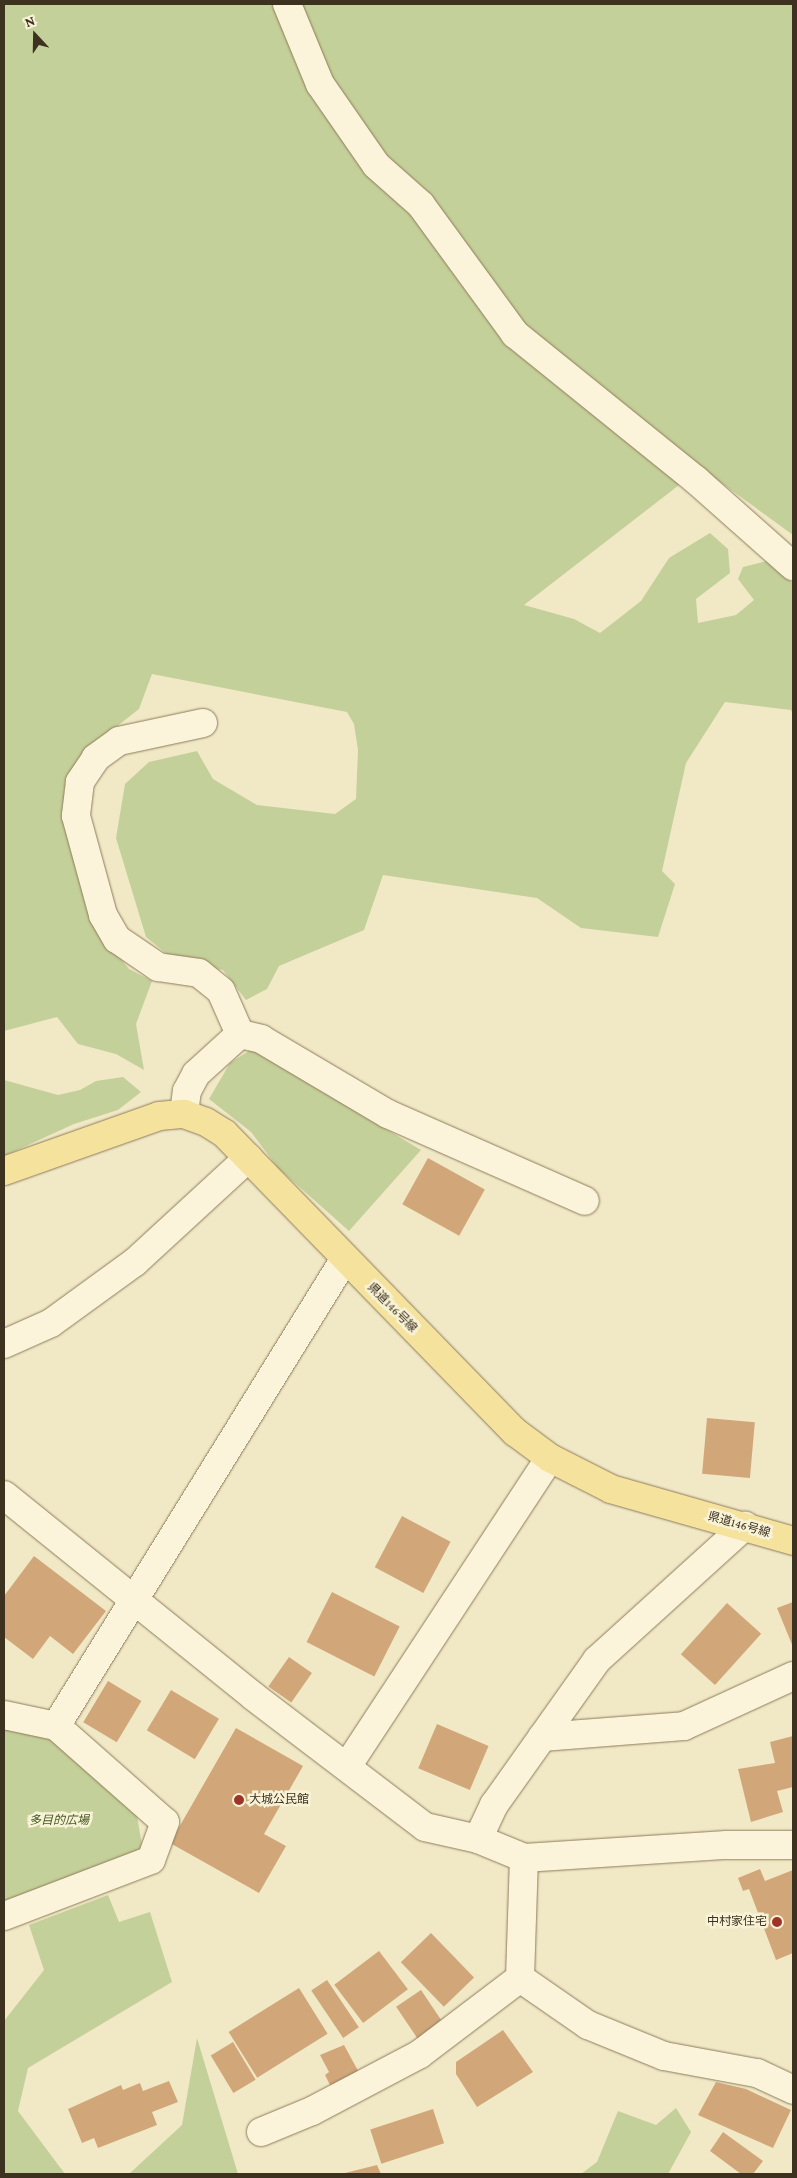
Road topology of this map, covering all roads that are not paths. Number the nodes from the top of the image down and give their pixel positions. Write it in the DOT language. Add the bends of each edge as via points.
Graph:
graph roads {
  1 [pos="287,4"];
  2 [pos="793,566"];
  3 [pos="203,723"];
  4 [pos="240,1034"];
  5 [pos="184,1114"];
  6 [pos="248,1158"];
  7 [pos="4,1171"];
  8 [pos="586,1201"];
  9 [pos="344,1260"];
  10 [pos="4,1344"];
  11 [pos="550,1458"];
  12 [pos="4,1495"];
  13 [pos="745,1526"];
  14 [pos="788,1535"];
  15 [pos="136,1598"];
  16 [pos="793,1676"];
  17 [pos="4,1715"];
  18 [pos="56,1726"];
  19 [pos="542,1737"];
  20 [pos="348,1765"];
  21 [pos="478,1839"];
  22 [pos="793,1844"];
  23 [pos="524,1858"];
  24 [pos="4,1916"];
  25 [pos="520,1978"];
  26 [pos="793,2090"];
  27 [pos="261,2132"];
  1 -- 2 [label="street" via="326,92 376,165 421,205 515,334 696,480"];
  3 -- 4 [label="street" via="118,741 96,758 80,782 76,816 103,915 118,939 158,967 199,972 221,991"];
  4 -- 5 [label="street" via="196,1074 187,1091"];
  4 -- 8 [label="street" via="261,1039 388,1114"];
  5 -- 6 [label="main road, 県道146号線" via="225,1134"];
  5 -- 7 [label="main road" via="137,1122"];
  6 -- 9 [label="main road, 県道146号線"];
  6 -- 10 [label="street" via="136,1262 51,1322"];
  9 -- 11 [label="main road, 県道146号線" via="515,1432"];
  9 -- 15 [label="street"];
  11 -- 13 [label="main road, 県道146号線" via="611,1489"];
  11 -- 20 [label="street"];
  12 -- 15 [label="street"];
  13 -- 14 [label="main road, 県道146号線"];
  13 -- 19 [label="street" via="597,1660"];
  15 -- 18 [label="street"];
  15 -- 20 [label="street" via="253,1696"];
  16 -- 19 [label="street" via="684,1726"];
  17 -- 18 [label="street"];
  18 -- 24 [label="street" via="165,1822 151,1860"];
  19 -- 21 [label="street" via="494,1805"];
  20 -- 21 [label="street" via="425,1827"];
  21 -- 23 [label="street"];
  22 -- 23 [label="street"];
  23 -- 25 [label="street"];
  25 -- 26 [label="street" via="596,2028 664,2056 757,2073"];
  25 -- 27 [label="street" via="420,2054 312,2111"];
}
